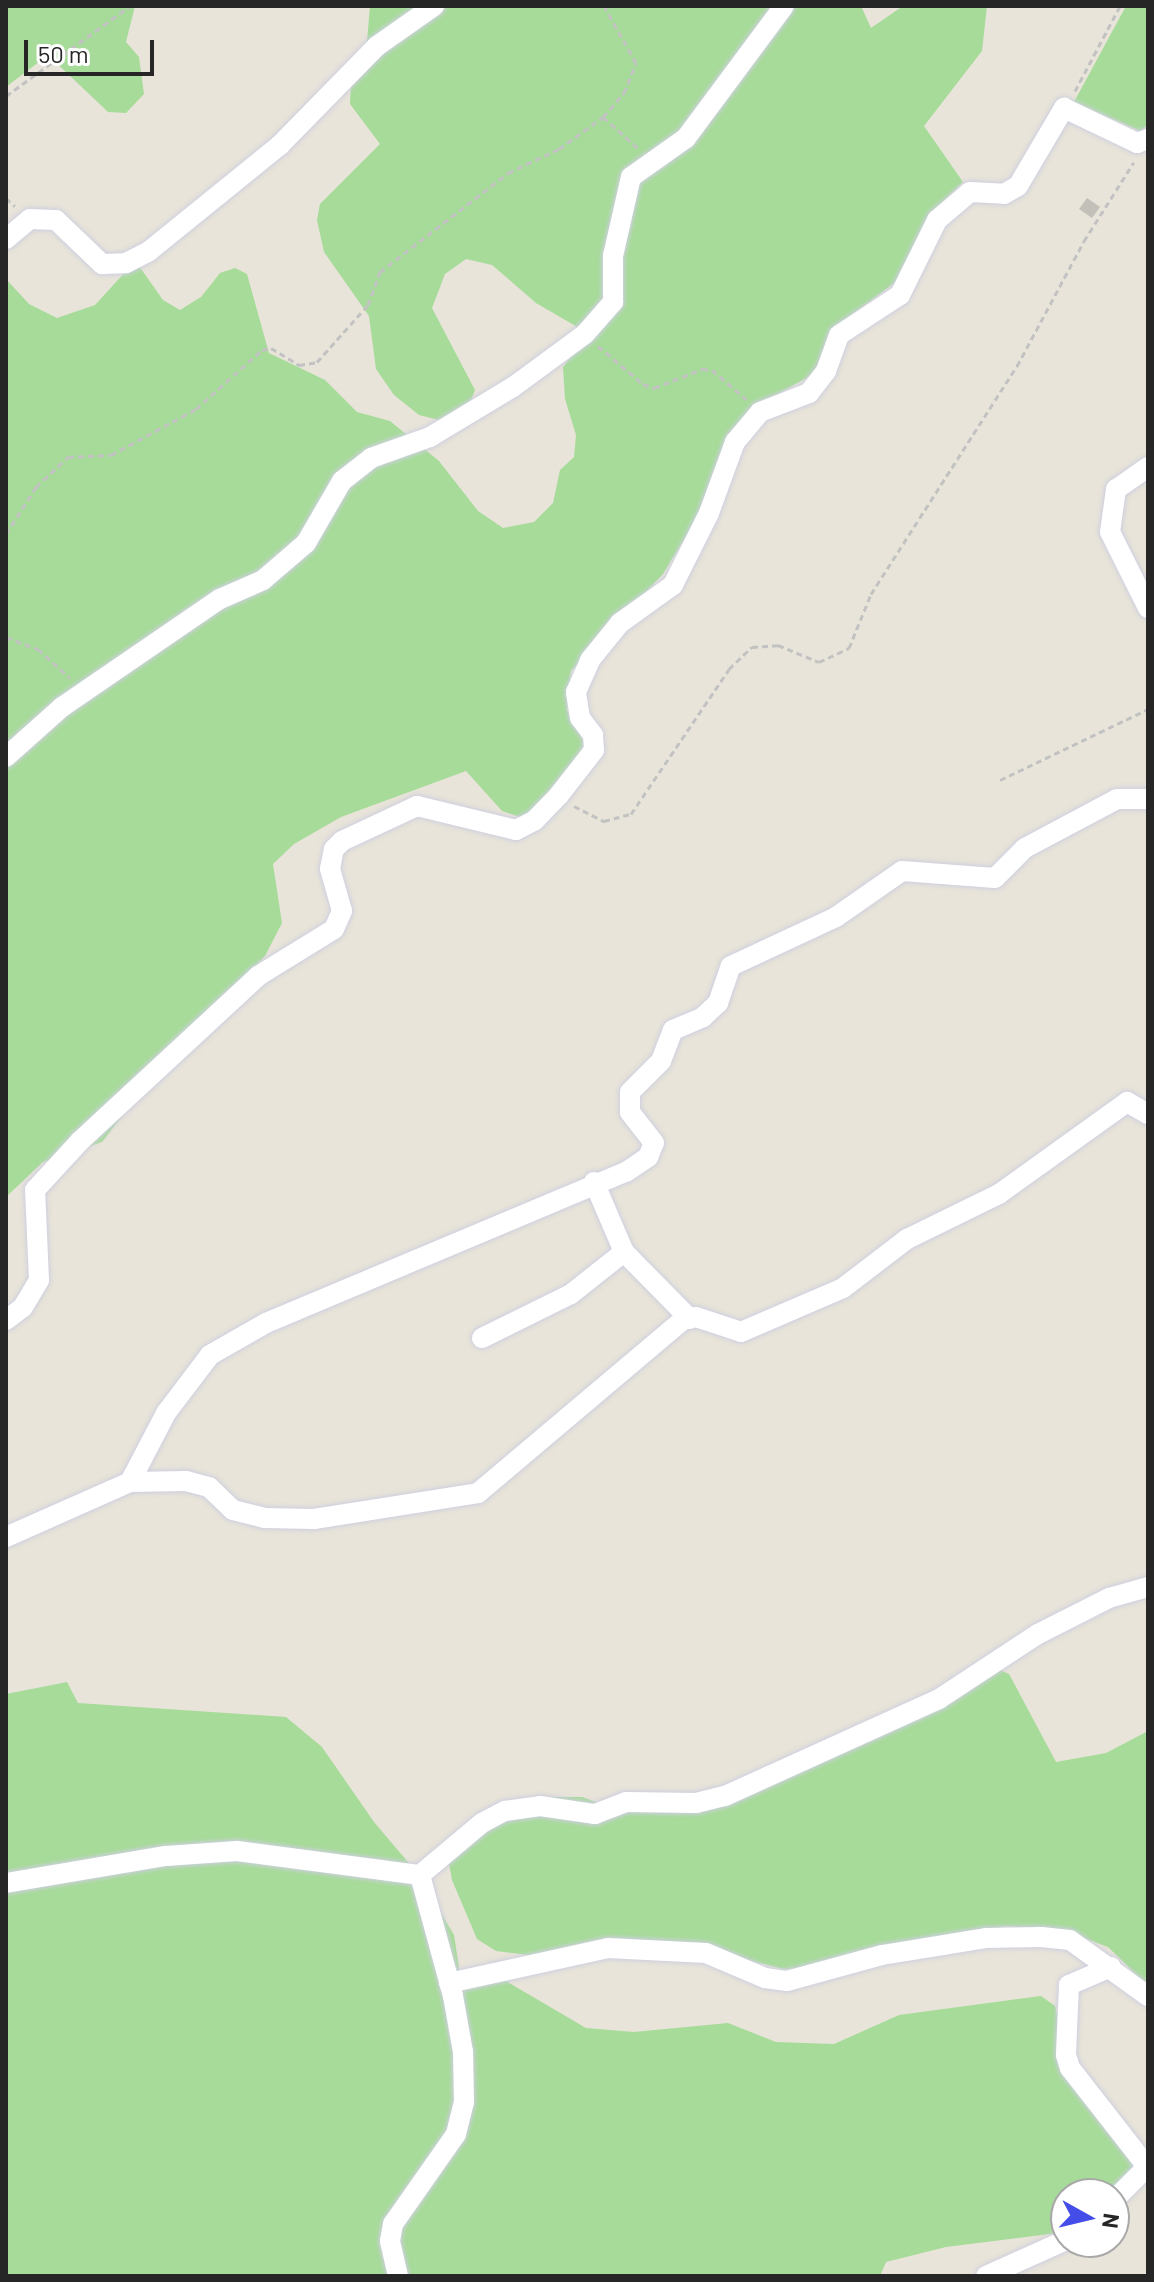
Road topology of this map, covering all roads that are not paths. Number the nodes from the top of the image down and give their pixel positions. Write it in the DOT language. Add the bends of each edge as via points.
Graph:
graph roads {
  1 [pos="434,6"];
  2 [pos="784,6"];
  3 [pos="1142,141"];
  4 [pos="6,239"];
  5 [pos="1148,467"];
  6 [pos="1148,608"];
  7 [pos="6,757"];
  8 [pos="1148,799"];
  9 [pos="1148,1114"];
  10 [pos="594,1182"];
  11 [pos="624,1252"];
  12 [pos="690,1319"];
  13 [pos="6,1320"];
  14 [pos="482,1338"];
  15 [pos="130,1482"];
  16 [pos="6,1537"];
  17 [pos="1148,1587"];
  18 [pos="420,1875"];
  19 [pos="6,1883"];
  20 [pos="1111,1967"];
  21 [pos="451,1989"];
  22 [pos="1148,1996"];
  23 [pos="1148,2167"];
  24 [pos="1130,2184"];
  25 [pos="1050,2247"];
  26 [pos="398,2276"];
  27 [pos="986,2276"];
  1 -- 4 [label="street" via="377,46 279,146 148,252 126,263 102,264 56,220 30,219"];
  2 -- 7 [label="street" via="686,138 631,177 613,256 613,302 585,334 513,387 430,437 371,458 342,481 306,543 263,580 220,599 84,692"];
  3 -- 13 [label="street" via="1064,108 1018,186 1004,194 970,192 937,220 900,295 839,335 826,371 809,393 760,412 735,442 709,513 673,585 620,623 590,660 576,692 594,750 559,795 534,821 516,830 417,806 342,841 330,869 342,911 334,929 258,976 80,1141 35,1190 39,1280 23,1307"];
  5 -- 6 [label="street" via="1116,489 1110,532"];
  8 -- 10 [label="street" via="1117,799 1025,848 995,878 902,871 836,917 731,966 718,1003 703,1017 673,1030 661,1061 630,1092 630,1112 654,1143 648,1157 626,1172"];
  9 -- 12 [label="street" via="1127,1102 999,1194 907,1239 843,1288 741,1332"];
  10 -- 11 [label="street"];
  10 -- 15 [label="street" via="280,1317 210,1355 166,1413"];
  11 -- 12 [label="street"];
  11 -- 14 [label="street" via="571,1294"];
  12 -- 15 [label="street" via="592,1393 478,1493 314,1519 264,1518 233,1510 209,1487 186,1481"];
  15 -- 16 [label="street"];
  17 -- 18 [label="street" via="1109,1598 1038,1634 939,1699 725,1796 696,1803 626,1802 595,1814 540,1806 505,1811 482,1823"];
  18 -- 19 [label="street" via="237,1851 166,1856"];
  18 -- 21 [label="street"];
  20 -- 21 [label="street" via="1070,1940 999,1938 882,1955 787,1981 765,1978 706,1953 608,1948"];
  20 -- 22 [label="street"];
  20 -- 23 [label="street" via="1069,1985 1066,2055 1070,2068"];
  21 -- 26 [label="street" via="463,2052 464,2102 456,2134 393,2224 390,2241"];
  23 -- 24 [label="street"];
  25 -- 27 [label="street"];
}
